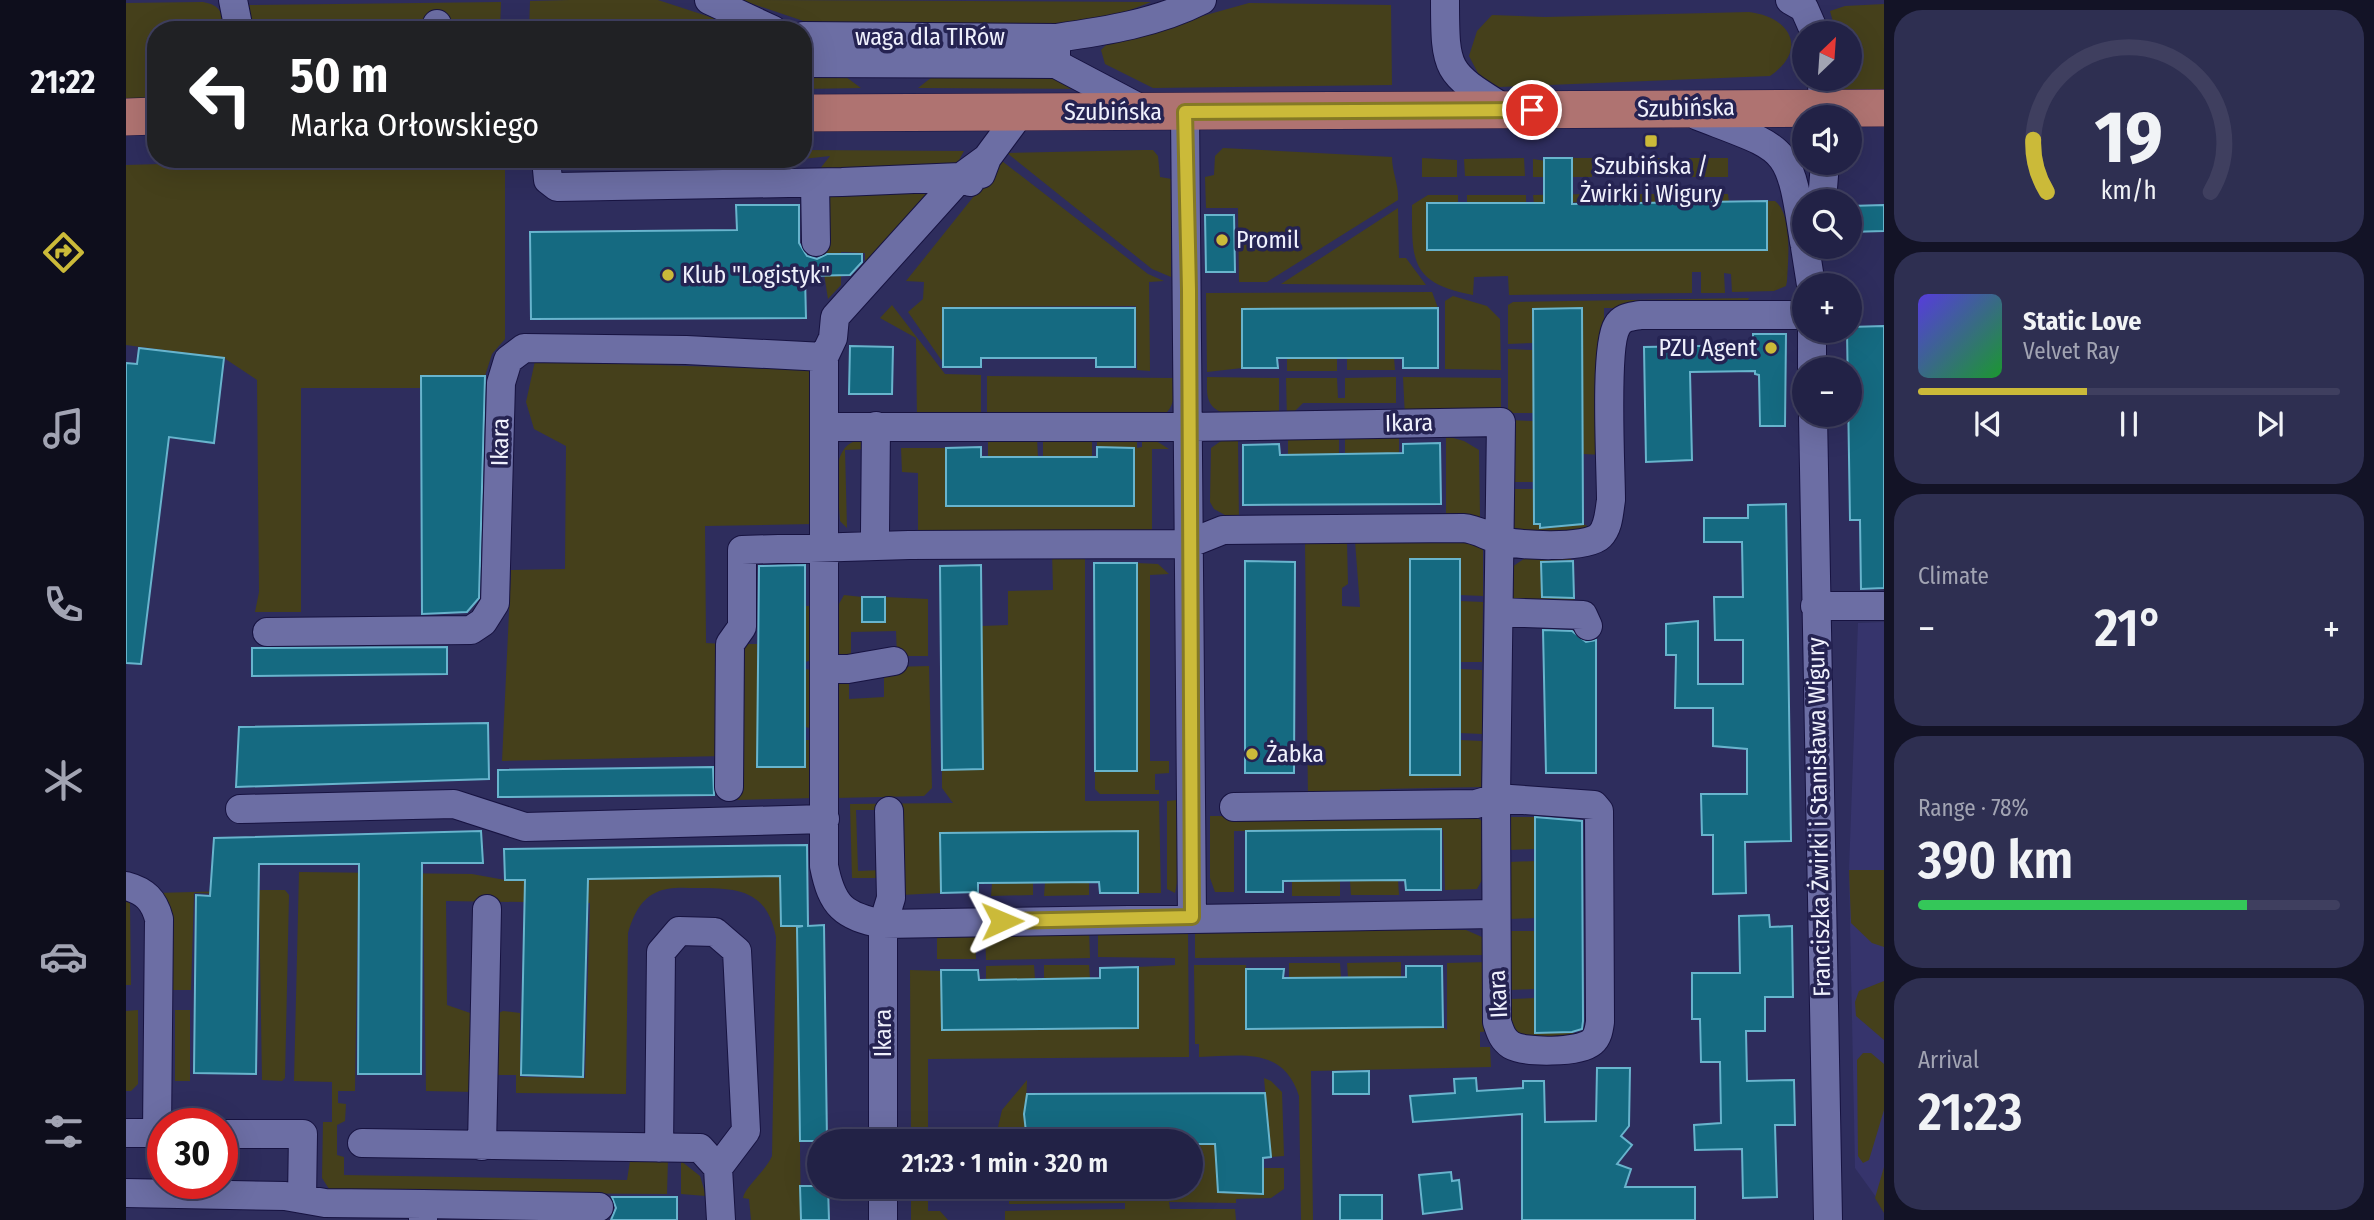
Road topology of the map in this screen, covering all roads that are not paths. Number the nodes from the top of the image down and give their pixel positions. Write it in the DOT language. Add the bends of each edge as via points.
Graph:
graph roads {
  1 [pos="233,0"];
  2 [pos="709,0"];
  3 [pos="1202,0"];
  4 [pos="1445,0"];
  5 [pos="1790,0"];
  6 [pos="237,21"];
  7 [pos="754,21"];
  8 [pos="1810,21"];
  9 [pos="812,37"];
  10 [pos="1056,51"];
  11 [pos="812,63"];
  12 [pos="1822,101"];
  13 [pos="1676,108"];
  14 [pos="1884,108"];
  15 [pos="1507,110"];
  16 [pos="1021,112"];
  17 [pos="1147,112"];
  18 [pos="1185,112"];
  19 [pos="812,113"];
  20 [pos="147,116"];
  21 [pos="126,117"];
  22 [pos="547,168"];
  23 [pos="968,181"];
  24 [pos="816,183"];
  25 [pos="1796,189"];
  26 [pos="816,242"];
  27 [pos="1807,259"];
  28 [pos="1814,259"];
  29 [pos="1792,315"];
  30 [pos="828,347"];
  31 [pos="876,426"];
  32 [pos="825,427"];
  33 [pos="1188,427"];
  34 [pos="1813,427"];
  35 [pos="875,533"];
  36 [pos="1506,541"];
  37 [pos="1188,544"];
  38 [pos="835,548"];
  39 [pos="1815,606"];
  40 [pos="1884,606"];
  41 [pos="1499,612"];
  42 [pos="1588,626"];
  43 [pos="267,632"];
  44 [pos="894,661"];
  45 [pos="825,669"];
  46 [pos="729,787"];
  47 [pos="1496,798"];
  48 [pos="1234,807"];
  49 [pos="240,809"];
  50 [pos="889,811"];
  51 [pos="825,819"];
  52 [pos="126,886"];
  53 [pos="487,909"];
  54 [pos="1495,914"];
  55 [pos="1192,917"];
  56 [pos="883,924"];
  57 [pos="160,1108"];
  58 [pos="883,1129"];
  59 [pos="126,1133"];
  60 [pos="147,1133"];
  61 [pos="238,1133"];
  62 [pos="362,1143"];
  63 [pos="482,1146"];
  64 [pos="659,1149"];
  65 [pos="718,1168"];
  66 [pos="126,1194"];
  67 [pos="302,1199"];
  68 [pos="883,1199"];
  69 [pos="599,1208"];
  70 [pos="423,1212"];
  71 [pos="721,1220"];
  72 [pos="883,1220"];
  73 [pos="1828,1220"];
  1 -- 6 [label="street"];
  2 -- 7 [label="street"];
  3 -- 10 [label="street, waga dla TIRów"];
  4 -- 15 [label="street" via="1447,57 1452,70 1470,88"];
  5 -- 8 [label="street" via="1804,8"];
  9 -- 10 [label="street, waga dla TIRów"];
  10 -- 11 [label="street, waga dla TIRów"];
  10 -- 17 [label="street, waga dla TIRów"];
  12 -- 13 [label="main road, Szubińska"];
  12 -- 14 [label="main road, Szubińska"];
  13 -- 15 [label="main road, Szubińska"];
  13 -- 25 [label="street" via="1752,135 1786,160"];
  15 -- 18 [label="main road, Szubińska"];
  16 -- 17 [label="main road, Szubińska"];
  16 -- 19 [label="main road, Szubińska"];
  16 -- 23 [label="street"];
  17 -- 18 [label="main road, Szubińska"];
  18 -- 33 [label="street"];
  20 -- 21 [label="main road"];
  22 -- 24 [label="street" via="548,180 557,187"];
  23 -- 24 [label="street"];
  23 -- 30 [label="street" via="851,328"];
  24 -- 26 [label="street"];
  27 -- 28 [label="street" via="1811,285"];
  29 -- 36 [label="street" via="1625,317 1618,324 1610,353 1611,500 1600,537 1582,545"];
  30 -- 32 [label="street"];
  30 -- 43 [label="street, Ikara" via="524,348 508,360 501,383 495,603 484,622 471,630"];
  31 -- 32 [label="street, Ikara"];
  31 -- 33 [label="street, Ikara"];
  31 -- 35 [label="street"];
  32 -- 38 [label="street"];
  33 -- 36 [label="street, Ikara" via="1501,422"];
  33 -- 37 [label="street"];
  34 -- 39 [label="street, Franciszka Żwirki i Stanisława Wigury"];
  36 -- 37 [label="street" via="1474,528 1223,530"];
  36 -- 41 [label="street, Ikara"];
  37 -- 38 [label="street"];
  37 -- 55 [label="street"];
  38 -- 45 [label="street"];
  38 -- 46 [label="street" via="742,550 742,627 730,644"];
  39 -- 40 [label="street"];
  39 -- 73 [label="street, Franciszka Żwirki i Stanisława Wigury"];
  41 -- 42 [label="street" via="1583,615"];
  41 -- 47 [label="street, Ikara"];
  44 -- 45 [label="street" via="848,670"];
  45 -- 51 [label="street"];
  47 -- 48 [label="street" via="1476,804"];
  47 -- 54 [label="street, Ikara"];
  47 -- 54 [label="street, Ikara" via="1589,803 1599,811 1598,1031 1591,1044 1580,1048 1512,1046 1500,1032"];
  49 -- 51 [label="street" via="454,804 525,827"];
  50 -- 56 [label="street, Ikara" via="891,898"];
  51 -- 56 [label="street" via="824,866 829,891 843,910"];
  52 -- 57 [label="street" via="147,895 159,919"];
  53 -- 63 [label="street"];
  54 -- 55 [label="street"];
  55 -- 56 [label="street"];
  56 -- 58 [label="street, Ikara"];
  59 -- 60 [label="street"];
  61 -- 67 [label="street" via="303,1134"];
  62 -- 63 [label="street"];
  63 -- 64 [label="street"];
  64 -- 65 [label="street" via="700,1148"];
  64 -- 65 [label="street" via="661,952 679,931 715,932 737,951 746,1131"];
  65 -- 71 [label="street"];
  66 -- 67 [label="street"];
  67 -- 70 [label="street"];
  68 -- 72 [label="street"];
  69 -- 70 [label="street"];
}
